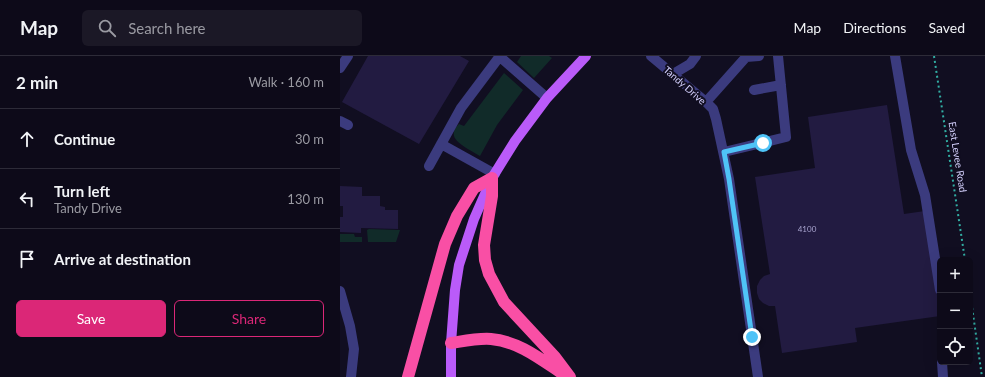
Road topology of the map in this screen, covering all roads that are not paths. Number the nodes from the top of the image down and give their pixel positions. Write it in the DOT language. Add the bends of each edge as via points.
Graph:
graph roads {
  1 [pos="348,56"];
  2 [pos="499,56"];
  3 [pos="586,56"];
  4 [pos="652,56"];
  5 [pos="696,56"];
  6 [pos="759,56"];
  7 [pos="778,56"];
  8 [pos="895,56"];
  9 [pos="746,57"];
  10 [pos="340,68"];
  11 [pos="673,74"];
  12 [pos="781,85"];
  13 [pos="754,90"];
  14 [pos="547,98"];
  15 [pos="706,102"];
  16 [pos="441,144"];
  17 [pos="724,152"];
  18 [pos="429,166"];
  19 [pos="494,176"];
  20 [pos="937,271"];
  21 [pos="340,291"];
  22 [pos="451,342"];
  23 [pos="942,365"];
  24 [pos="351,377"];
  25 [pos="408,377"];
  26 [pos="451,377"];
  27 [pos="568,377"];
  28 [pos="758,377"];
  29 [pos="943,377"];
  1 -- 10 [label="street"];
  2 -- 14 [label="street"];
  2 -- 16 [label="street" via="461,108"];
  3 -- 14 [label="main road"];
  4 -- 11 [label="street, Tandy Drive"];
  5 -- 11 [label="street" via="690,64"];
  6 -- 9 [label="street"];
  7 -- 12 [label="street"];
  8 -- 20 [label="street" via="911,150 925,195"];
  9 -- 15 [label="street"];
  11 -- 15 [label="street, Tandy Drive"];
  12 -- 13 [label="street"];
  12 -- 17 [label="street" via="786,137"];
  14 -- 19 [label="main road" via="515,141"];
  15 -- 17 [label="street, Tandy Drive" via="716,119"];
  16 -- 18 [label="street"];
  16 -- 19 [label="street"];
  17 -- 28 [label="street, Tandy Drive"];
  19 -- 22 [label="main road" via="474,219 459,265"];
  19 -- 25 [label="highway" via="474,188 457,216 445,244"];
  19 -- 27 [label="highway" via="484,245 489,274 504,302 556,357"];
  21 -- 24 [label="street" via="354,348"];
  22 -- 26 [label="main road"];
  22 -- 27 [label="highway" via="492,339 513,344"];
  23 -- 29 [label="street"];
}
